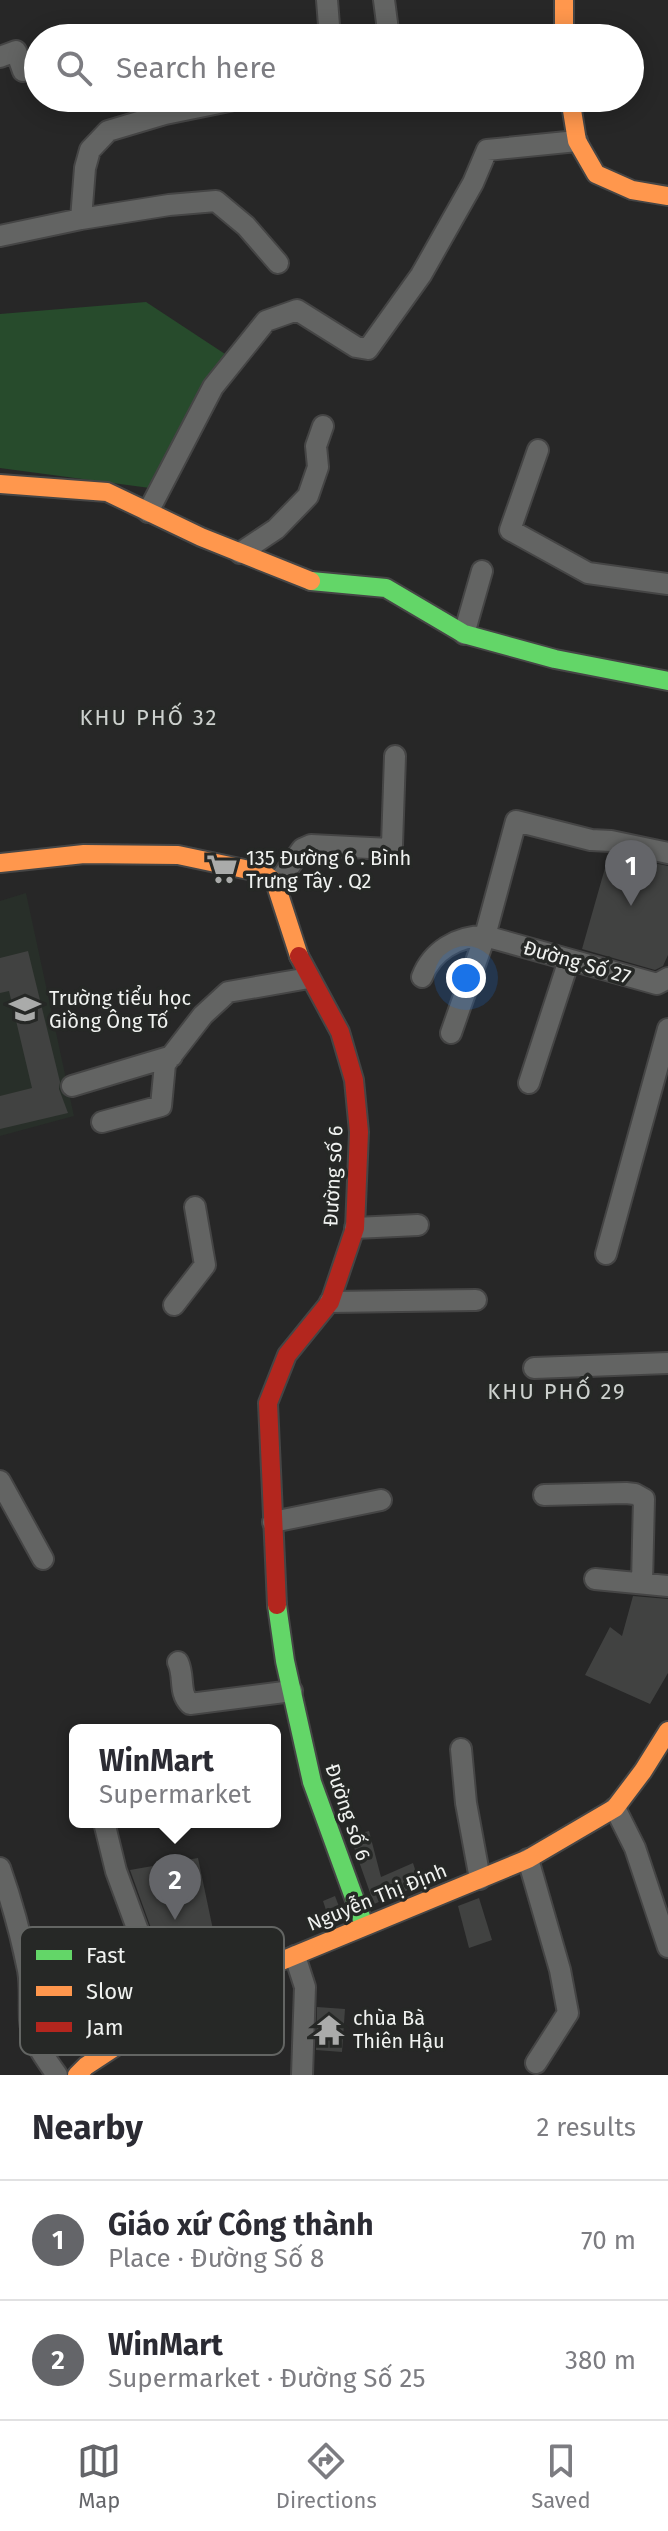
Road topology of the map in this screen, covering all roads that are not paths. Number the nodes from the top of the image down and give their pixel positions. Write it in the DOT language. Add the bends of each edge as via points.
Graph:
graph roads {
  1 [pos="327,0"];
  2 [pos="384,0"];
  3 [pos="564,0"];
  4 [pos="329,24"];
  5 [pos="387,24"];
  6 [pos="564,24"];
  7 [pos="0,57"];
  8 [pos="23,71"];
  9 [pos="175,112"];
  10 [pos="572,112"];
  11 [pos="577,141"];
  12 [pos="668,196"];
  13 [pos="81,219"];
  14 [pos="0,236"];
  15 [pos="278,263"];
  16 [pos="323,426"];
  17 [pos="538,450"];
  18 [pos="0,484"];
  19 [pos="148,512"];
  20 [pos="240,553"];
  21 [pos="482,571"];
  22 [pos="668,584"];
  23 [pos="464,634"];
  24 [pos="668,681"];
  25 [pos="395,756"];
  26 [pos="668,853"];
  27 [pos="0,863"];
  28 [pos="275,882"];
  29 [pos="485,936"];
  30 [pos="569,960"];
  31 [pos="422,977"];
  32 [pos="309,978"];
  33 [pos="666,981"];
  34 [pos="668,1029"];
  35 [pos="451,1033"];
  36 [pos="172,1056"];
  37 [pos="529,1083"];
  38 [pos="72,1086"];
  39 [pos="102,1122"];
  40 [pos="195,1207"];
  41 [pos="418,1225"];
  42 [pos="355,1228"];
  43 [pos="606,1254"];
  44 [pos="476,1300"];
  45 [pos="330,1302"];
  46 [pos="174,1305"];
  47 [pos="668,1363"];
  48 [pos="534,1368"];
  49 [pos="0,1481"];
  50 [pos="544,1495"];
  51 [pos="381,1500"];
  52 [pos="273,1522"];
  53 [pos="43,1559"];
  54 [pos="595,1579"];
  55 [pos="642,1583"];
  56 [pos="668,1586"];
  57 [pos="178,1662"];
  58 [pos="292,1691"];
  59 [pos="668,1731"];
  60 [pos="461,1749"];
  61 [pos="615,1808"];
  62 [pos="105,1828"];
  63 [pos="528,1859"];
  64 [pos="0,1868"];
  65 [pos="480,1879"];
  66 [pos="364,1925"];
  67 [pos="137,1927"];
  68 [pos="20,1928"];
  69 [pos="668,1947"];
  70 [pos="295,1956"];
  71 [pos="284,1960"];
  72 [pos="45,2055"];
  73 [pos="103,2055"];
  74 [pos="536,2063"];
  75 [pos="57,2075"];
  76 [pos="77,2075"];
  77 [pos="302,2075"];
  1 -- 4 [label="street"];
  2 -- 5 [label="street"];
  3 -- 6 [label="street"];
  7 -- 8 [label="street" via="16,51"];
  9 -- 13 [label="street" via="108,131 90,150"];
  10 -- 11 [label="street"];
  11 -- 12 [label="street" via="596,174 632,190"];
  11 -- 19 [label="street" via="487,150 421,275 368,349 356,347 297,310 266,321 213,387"];
  13 -- 14 [label="street"];
  13 -- 15 [label="street" via="216,201"];
  16 -- 20 [label="street" via="308,496 276,529"];
  17 -- 22 [label="street" via="510,530 588,573"];
  18 -- 19 [label="street" via="107,492"];
  19 -- 20 [label="street"];
  20 -- 23 [label="street" via="315,583 386,588"];
  21 -- 23 [label="street"];
  23 -- 24 [label="street"];
  25 -- 28 [label="street" via="390,849 307,846"];
  26 -- 29 [label="street" via="516,821"];
  27 -- 28 [label="street" via="84,854 178,855 263,873"];
  28 -- 32 [label="street, Đường số 6"];
  29 -- 30 [label="street, Đường Số 27"];
  29 -- 31 [label="street" via="445,947 431,958"];
  29 -- 35 [label="street"];
  30 -- 33 [label="street, Đường Số 27" via="657,984"];
  30 -- 37 [label="street"];
  32 -- 36 [label="street" via="228,992"];
  32 -- 42 [label="street, Đường số 6" via="340,1032 354,1080 359,1132"];
  34 -- 43 [label="street"];
  36 -- 38 [label="street"];
  36 -- 39 [label="street" via="165,1064 161,1106"];
  40 -- 46 [label="street" via="205,1265"];
  41 -- 42 [label="street"];
  42 -- 45 [label="street, Đường số 6"];
  44 -- 45 [label="street"];
  45 -- 52 [label="street, Đường số 6" via="287,1355 268,1403"];
  47 -- 48 [label="street"];
  49 -- 53 [label="street"];
  50 -- 55 [label="street" via="626,1493 644,1499"];
  51 -- 52 [label="street"];
  52 -- 58 [label="street, Đường số 6" via="275,1587"];
  54 -- 55 [label="street"];
  55 -- 56 [label="street"];
  57 -- 58 [label="street" via="182,1693 190,1704"];
  58 -- 66 [label="street, Đường số 6" via="312,1782"];
  59 -- 61 [label="street, Nguyễn Thị Định"];
  60 -- 65 [label="street"];
  61 -- 63 [label="street, Nguyễn Thị Định"];
  61 -- 69 [label="street" via="635,1848"];
  62 -- 67 [label="street"];
  63 -- 65 [label="street, Nguyễn Thị Định"];
  63 -- 74 [label="street" via="568,2013"];
  64 -- 68 [label="street"];
  65 -- 66 [label="street, Nguyễn Thị Định"];
  66 -- 70 [label="street, Nguyễn Thị Định"];
  70 -- 71 [label="street, Nguyễn Thị Định"];
  70 -- 77 [label="street" via="305,1987"];
  72 -- 75 [label="street"];
  73 -- 76 [label="street, Nguyễn Thị Định"];
}
